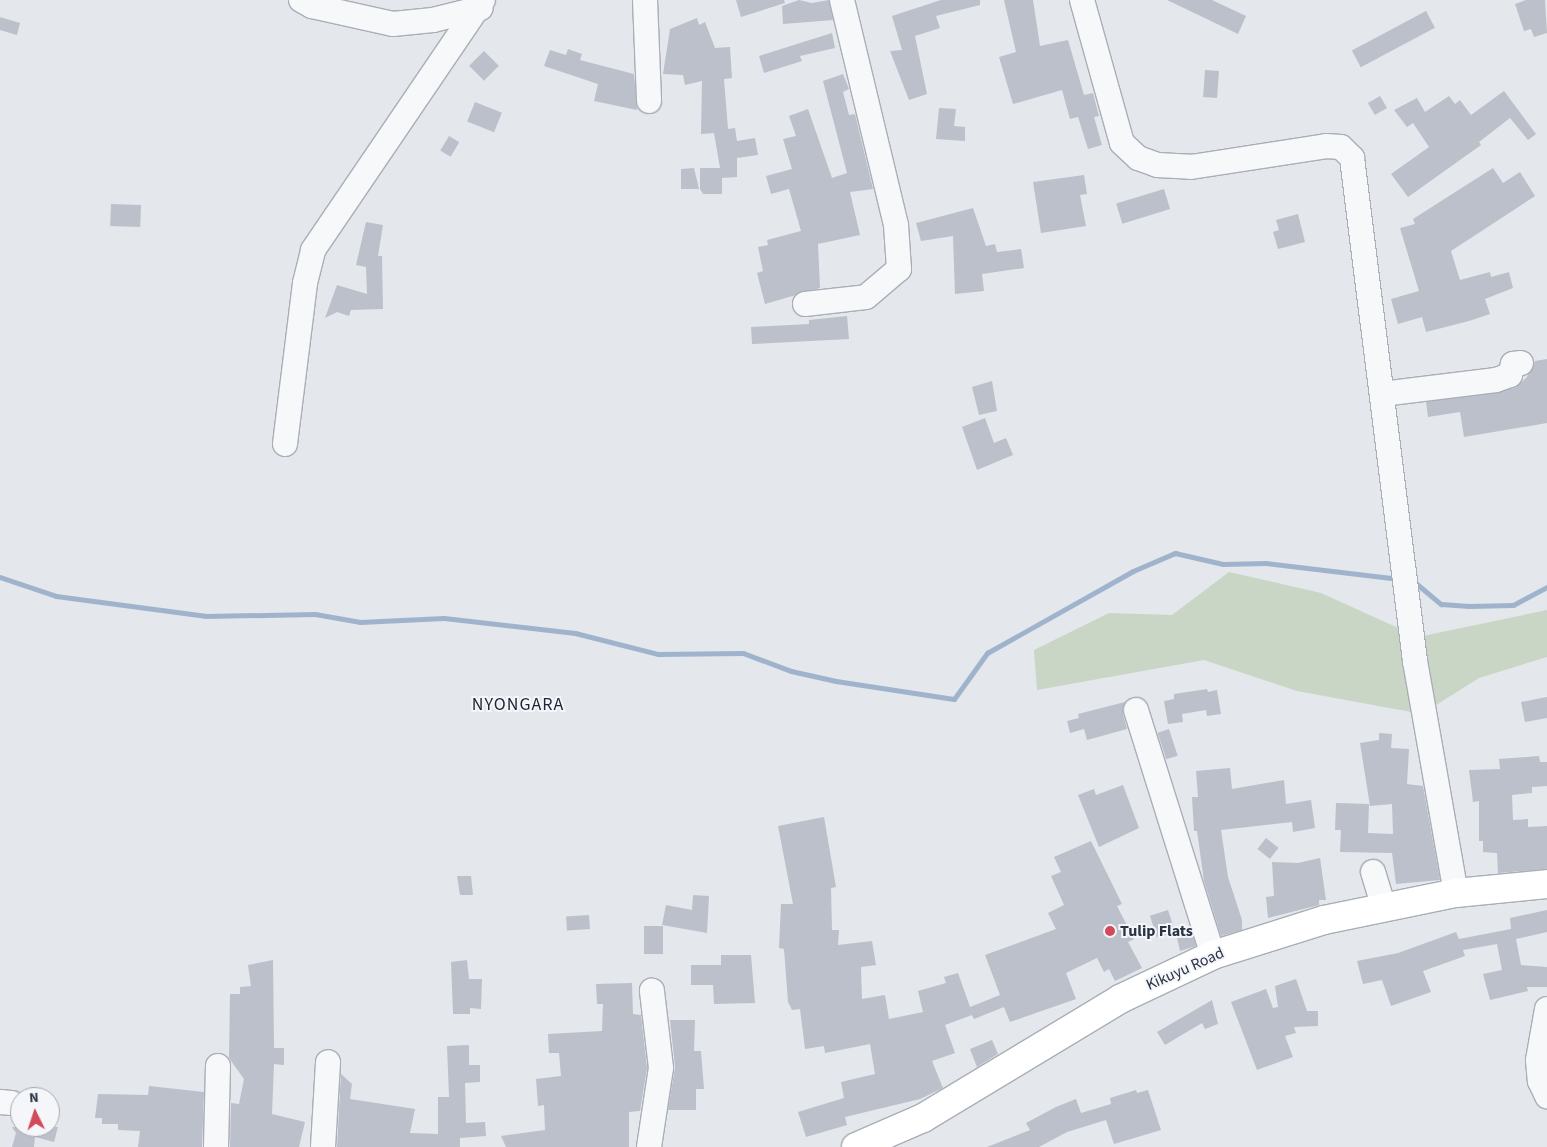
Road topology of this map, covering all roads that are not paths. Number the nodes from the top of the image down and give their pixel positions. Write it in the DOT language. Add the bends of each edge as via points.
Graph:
graph roads {
  1 [pos="301,0"];
  2 [pos="496,0"];
  3 [pos="645,0"];
  4 [pos="842,0"];
  5 [pos="1082,0"];
  6 [pos="479,5"];
  7 [pos="649,101"];
  8 [pos="805,304"];
  9 [pos="1521,363"];
  10 [pos="1382,394"];
  11 [pos="285,444"];
  12 [pos="1136,710"];
  13 [pos="1373,872"];
  14 [pos="1547,884"];
  15 [pos="1456,893"];
  16 [pos="1384,908"];
  17 [pos="1213,955"];
  18 [pos="652,991"];
  19 [pos="1547,1009"];
  20 [pos="328,1062"];
  21 [pos="218,1066"];
  22 [pos="1547,1096"];
  23 [pos="216,1147"];
  24 [pos="323,1147"];
  25 [pos="649,1147"];
  26 [pos="856,1147"];
  1 -- 6 [label="street" via="312,6 393,24"];
  2 -- 6 [label="street"];
  3 -- 7 [label="street"];
  4 -- 8 [label="street" via="896,225 899,268 866,297"];
  5 -- 10 [label="street" via="1122,143 1138,158 1157,165 1191,166 1326,146 1348,151 1356,176"];
  6 -- 11 [label="street" via="313,250 305,283"];
  9 -- 10 [label="street" via="1513,364 1510,375 1496,380"];
  10 -- 15 [label="street" via="1415,661"];
  12 -- 17 [label="street"];
  13 -- 16 [label="street"];
  14 -- 15 [label="main road, Kikuyu Road"];
  15 -- 16 [label="main road, Kikuyu Road"];
  16 -- 17 [label="main road, Kikuyu Road" via="1324,920"];
  17 -- 26 [label="main road, Kikuyu Road" via="1120,999 923,1118"];
  18 -- 25 [label="street" via="661,1068"];
  19 -- 22 [label="street" via="1538,1060 1540,1080"];
  20 -- 24 [label="street"];
  21 -- 23 [label="street"];
}
